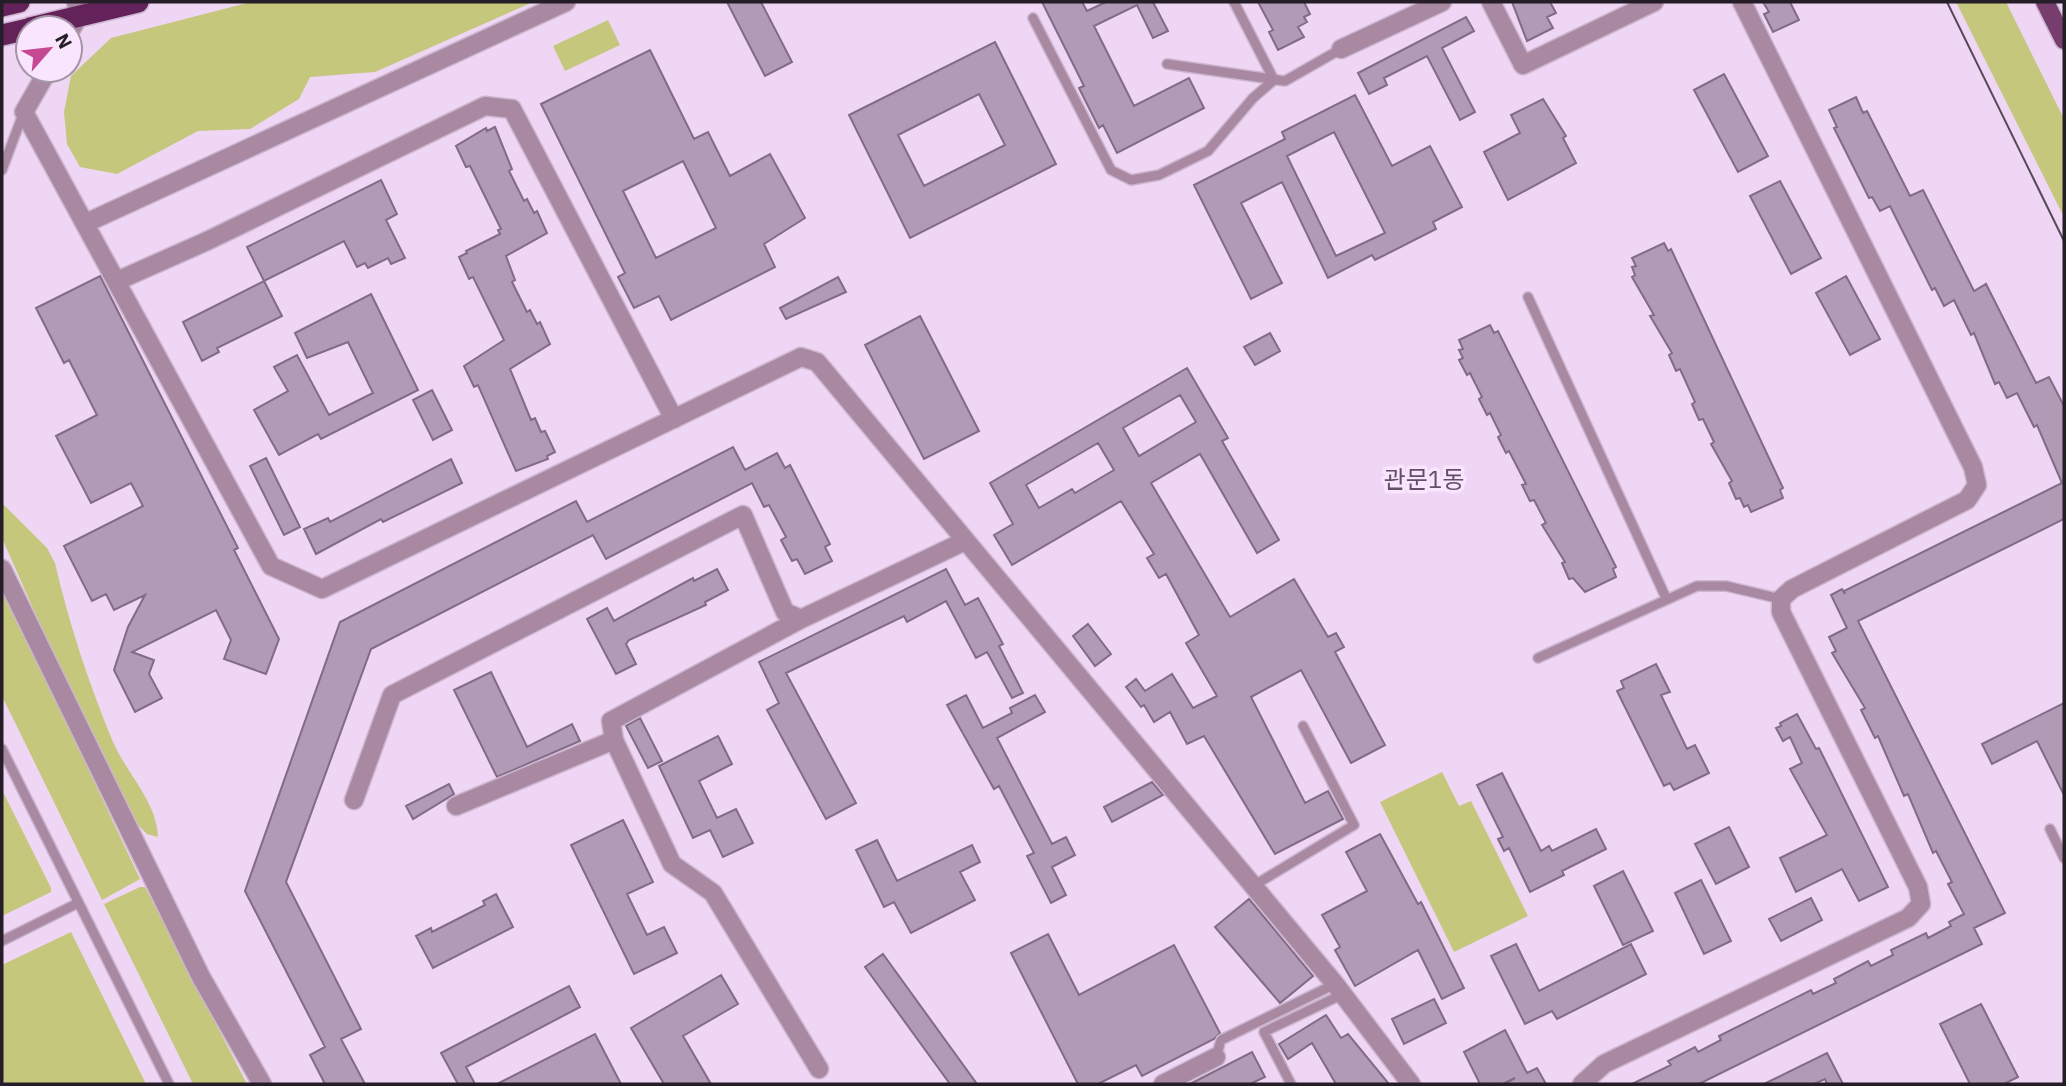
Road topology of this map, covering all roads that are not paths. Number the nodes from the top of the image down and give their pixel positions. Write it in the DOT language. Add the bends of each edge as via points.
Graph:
graph roads {
  1 [pos="19,2"];
  2 [pos="138,2"];
  3 [pos="566,2"];
  4 [pos="1234,2"];
  5 [pos="1442,2"];
  6 [pos="1492,2"];
  7 [pos="1654,2"];
  8 [pos="1742,2"];
  9 [pos="2045,2"];
  10 [pos="2,6"];
  11 [pos="84,14"];
  12 [pos="1033,18"];
  13 [pos="2064,40"];
  14 [pos="1341,49"];
  15 [pos="1167,64"];
  16 [pos="1274,80"];
  17 [pos="40,84"];
  18 [pos="24,112"];
  19 [pos="2,170"];
  20 [pos="86,223"];
  21 [pos="117,281"];
  22 [pos="1528,297"];
  23 [pos="674,419"];
  24 [pos="965,541"];
  25 [pos="2,569"];
  26 [pos="1666,598"];
  27 [pos="1781,599"];
  28 [pos="801,619"];
  29 [pos="1538,658"];
  30 [pos="1303,726"];
  31 [pos="614,740"];
  32 [pos="2,749"];
  33 [pos="354,800"];
  34 [pos="456,806"];
  35 [pos="2050,829"];
  36 [pos="2064,858"];
  37 [pos="1253,886"];
  38 [pos="78,903"];
  39 [pos="2,941"];
  40 [pos="1339,989"];
  41 [pos="1216,1057"];
  42 [pos="819,1069"];
  43 [pos="169,1084"];
  44 [pos="262,1084"];
  45 [pos="1163,1084"];
  46 [pos="1291,1084"];
  47 [pos="1411,1084"];
  48 [pos="1583,1084"];
  1 -- 10 [label="highway"];
  2 -- 11 [label="highway"];
  3 -- 20 [label="street"];
  4 -- 16 [label="lane"];
  5 -- 14 [label="street"];
  6 -- 7 [label="street" via="1523,65"];
  8 -- 27 [label="street" via="1973,467 1977,485 1967,500 1792,589"];
  9 -- 13 [label="main road"];
  12 -- 16 [label="lane" via="1111,170 1131,180 1159,175 1208,150"];
  14 -- 16 [label="lane" via="1285,81"];
  15 -- 16 [label="lane"];
  17 -- 18 [label="street"];
  18 -- 19 [label="lane"];
  18 -- 20 [label="street"];
  20 -- 21 [label="street"];
  21 -- 23 [label="street" via="271,566 322,589"];
  21 -- 23 [label="street" via="485,106 512,109"];
  22 -- 26 [label="lane"];
  23 -- 24 [label="street" via="801,357 817,362"];
  24 -- 28 [label="street"];
  24 -- 37 [label="street"];
  25 -- 44 [label="street" via="201,977"];
  26 -- 27 [label="lane" via="1698,586 1726,586"];
  26 -- 29 [label="lane"];
  27 -- 48 [label="street" via="1781,612 1918,887 1921,904 1908,918 1604,1064"];
  28 -- 31 [label="street" via="611,721"];
  28 -- 33 [label="street" via="785,612 743,515 393,695"];
  30 -- 37 [label="lane" via="1354,825"];
  31 -- 34 [label="street"];
  31 -- 42 [label="street" via="672,864 713,893"];
  32 -- 38 [label="lane"];
  35 -- 36 [label="lane"];
  37 -- 40 [label="street"];
  38 -- 39 [label="lane"];
  38 -- 43 [label="lane"];
  40 -- 41 [label="lane" via="1221,1040"];
  40 -- 46 [label="lane" via="1264,1032"];
  40 -- 47 [label="street"];
  41 -- 45 [label="street"];
}
